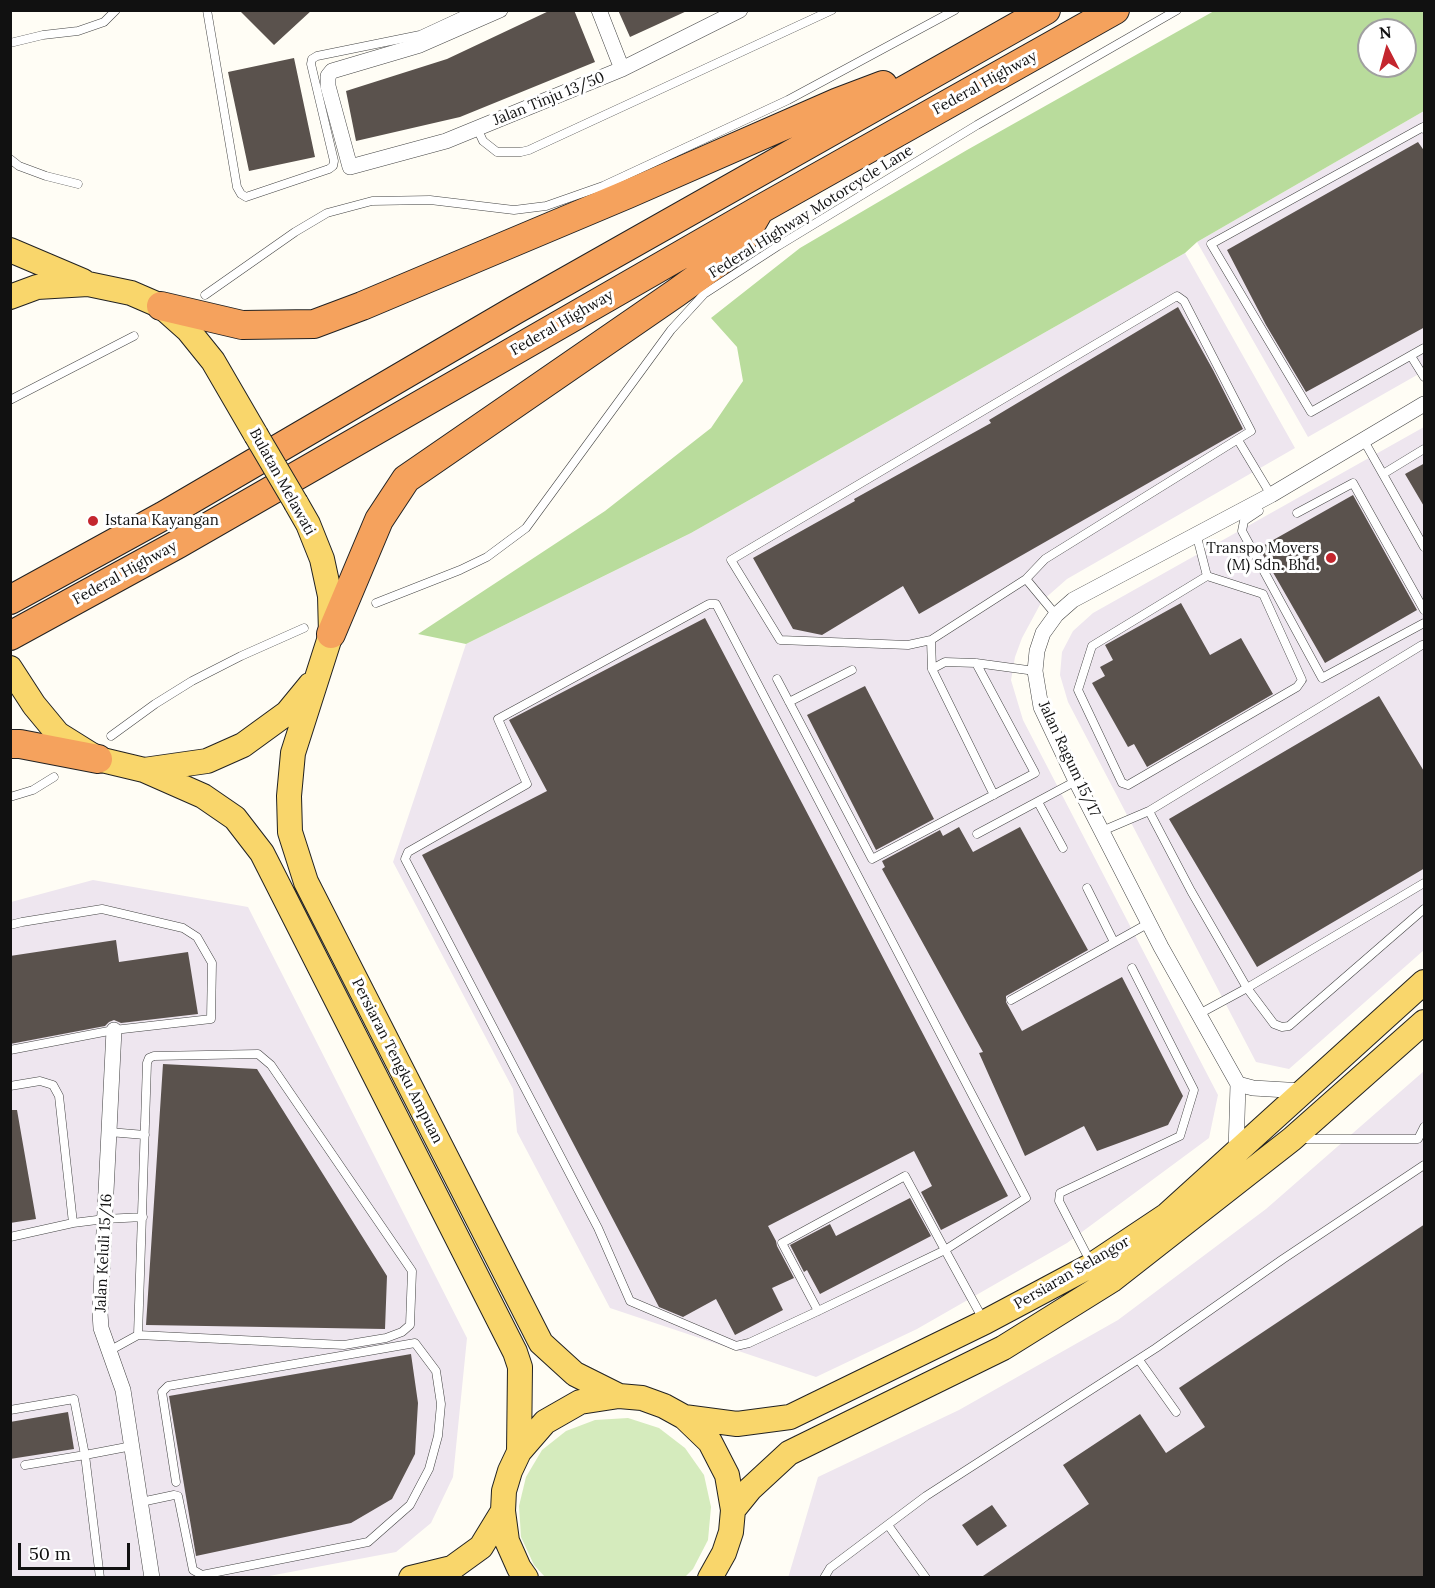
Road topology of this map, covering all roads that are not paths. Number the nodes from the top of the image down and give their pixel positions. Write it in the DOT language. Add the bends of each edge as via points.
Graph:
graph roads {
  1 [pos="116,10"];
  2 [pos="207,10"];
  3 [pos="474,10"];
  4 [pos="500,10"];
  5 [pos="599,10"];
  6 [pos="740,10"];
  7 [pos="832,10"];
  8 [pos="955,10"];
  9 [pos="1046,10"];
  10 [pos="1115,10"];
  11 [pos="1177,10"];
  12 [pos="10,44"];
  13 [pos="968,53"];
  14 [pos="622,69"];
  15 [pos="477,128"];
  16 [pos="1425,129"];
  17 [pos="10,159"];
  18 [pos="654,162"];
  19 [pos="78,184"];
  20 [pos="628,194"];
  21 [pos="760,209"];
  22 [pos="10,250"];
  23 [pos="728,279"];
  24 [pos="88,284"];
  25 [pos="676,293"];
  26 [pos="205,294"];
  27 [pos="10,297"];
  28 [pos="161,306"];
  29 [pos="134,336"];
  30 [pos="1425,348"];
  31 [pos="1411,356"];
  32 [pos="1425,377"];
  33 [pos="10,400"];
  34 [pos="1425,404"];
  35 [pos="1363,439"];
  36 [pos="1238,440"];
  37 [pos="1425,449"];
  38 [pos="1383,474"];
  39 [pos="1271,495"];
  40 [pos="1251,505"];
  41 [pos="1298,513"];
  42 [pos="1196,533"];
  43 [pos="1425,547"];
  44 [pos="1207,576"];
  45 [pos="1026,579"];
  46 [pos="10,600"];
  47 [pos="376,603"];
  48 [pos="1425,610"];
  49 [pos="1056,615"];
  50 [pos="1425,623"];
  51 [pos="318,631"];
  52 [pos="10,636"];
  53 [pos="931,640"];
  54 [pos="1425,645"];
  55 [pos="976,663"];
  56 [pos="932,669"];
  57 [pos="11,670"];
  58 [pos="852,670"];
  59 [pos="1035,670"];
  60 [pos="317,677"];
  61 [pos="777,679"];
  62 [pos="789,702"];
  63 [pos="10,744"];
  64 [pos="104,748"];
  65 [pos="144,770"];
  66 [pos="54,777"];
  67 [pos="1076,781"];
  68 [pos="994,795"];
  69 [pos="10,797"];
  70 [pos="1038,802"];
  71 [pos="1149,811"];
  72 [pos="1102,831"];
  73 [pos="977,834"];
  74 [pos="1063,848"];
  75 [pos="1425,883"];
  76 [pos="1087,888"];
  77 [pos="1425,909"];
  78 [pos="1149,922"];
  79 [pos="10,925"];
  80 [pos="1114,942"];
  81 [pos="1132,968"];
  82 [pos="1425,982"];
  83 [pos="1247,988"];
  84 [pos="1011,1000"];
  85 [pos="1199,1014"];
  86 [pos="1425,1022"];
  87 [pos="114,1030"];
  88 [pos="10,1050"];
  89 [pos="1238,1084"];
  90 [pos="10,1086"];
  91 [pos="1304,1091"];
  92 [pos="1425,1127"];
  93 [pos="109,1132"];
  94 [pos="145,1135"];
  95 [pos="1418,1138"];
  96 [pos="1292,1139"];
  97 [pos="1425,1147"];
  98 [pos="1236,1152"];
  99 [pos="1425,1165"];
  100 [pos="143,1217"];
  101 [pos="105,1219"];
  102 [pos="73,1223"];
  103 [pos="10,1237"];
  104 [pos="945,1250"];
  105 [pos="1092,1265"];
  106 [pos="818,1311"];
  107 [pos="985,1322"];
  108 [pos="138,1335"];
  109 [pos="109,1351"];
  110 [pos="1139,1359"];
  111 [pos="619,1396"];
  112 [pos="10,1410"];
  113 [pos="1176,1412"];
  114 [pos="684,1417"];
  115 [pos="132,1446"];
  116 [pos="519,1452"];
  117 [pos="85,1455"];
  118 [pos="26,1466"];
  119 [pos="176,1482"];
  120 [pos="141,1502"];
  121 [pos="733,1510"];
  122 [pos="503,1511"];
  123 [pos="888,1525"];
  124 [pos="724,1553"];
  125 [pos="100,1578"];
  126 [pos="152,1578"];
  127 [pos="411,1578"];
  128 [pos="526,1578"];
  129 [pos="710,1578"];
  130 [pos="717,1578"];
  131 [pos="824,1578"];
  132 [pos="926,1578"];
  1 -- 12 [label="lane" via="104,22 78,31"];
  2 -- 3 [label="lane" via="237,187 246,197 333,166 312,59 420,35"];
  4 -- 15 [label="street, Jalan Tinju 13/50" via="420,45 332,71 328,76 350,167 446,141"];
  5 -- 14 [label="street"];
  6 -- 14 [label="street, Jalan Tinju 13/50"];
  7 -- 15 [label="lane" via="529,150 497,152 483,141"];
  8 -- 18 [label="lane" via="788,100"];
  9 -- 13 [label="highway, Federal Highway"];
  10 -- 21 [label="highway, Federal Highway"];
  11 -- 23 [label="lane, Federal Highway Motorcycle Lane" via="977,125"];
  13 -- 20 [label="highway" via="838,102"];
  13 -- 46 [label="highway, Federal Highway"];
  14 -- 15 [label="street, Jalan Tinju 13/50"];
  16 -- 31 [label="lane" via="1211,244 1311,412"];
  17 -- 19 [label="lane" via="46,176"];
  18 -- 20 [label="lane"];
  18 -- 26 [label="lane" via="546,206 514,210 430,200 372,201 327,213"];
  20 -- 28 [label="highway" via="314,324 242,325"];
  21 -- 25 [label="highway" via="737,249"];
  21 -- 52 [label="highway, Federal Highway"];
  22 -- 24 [label="main road"];
  23 -- 25 [label="lane"];
  23 -- 47 [label="lane, Federal Highway Motorcycle Lane" via="704,294 671,330 526,528 487,557"];
  24 -- 27 [label="main road, Bulatan Melawati" via="37,287"];
  24 -- 28 [label="main road, Bulatan Melawati" via="131,293"];
  25 -- 51 [label="highway" via="406,478"];
  28 -- 51 [label="main road, Bulatan Melawati, bridge" via="188,330 213,361 308,524 322,559 330,596"];
  29 -- 33 [label="lane"];
  30 -- 31 [label="lane"];
  31 -- 32 [label="lane"];
  34 -- 35 [label="street, Jalan Ragum 15/17"];
  35 -- 38 [label="lane"];
  35 -- 39 [label="street, Jalan Ragum 15/17"];
  36 -- 39 [label="lane"];
  36 -- 45 [label="lane" via="1045,559"];
  36 -- 53 [label="lane" via="1251,431 1184,301 1177,296 731,560 780,640 908,645"];
  37 -- 38 [label="lane"];
  38 -- 43 [label="lane"];
  39 -- 40 [label="street, Jalan Ragum 15/17"];
  40 -- 42 [label="street, Jalan Ragum 15/17"];
  40 -- 50 [label="lane" via="1259,511 1244,521 1242,531 1322,678"];
  41 -- 48 [label="lane" via="1353,483"];
  42 -- 44 [label="lane"];
  42 -- 49 [label="street, Jalan Ragum 15/17" via="1073,600"];
  44 -- 44 [label="lane" via="1263,594 1302,680 1298,687 1128,785 1122,783 1078,690 1092,646"];
  45 -- 49 [label="lane"];
  45 -- 53 [label="lane"];
  49 -- 59 [label="street, Jalan Ragum 15/17" via="1043,633"];
  51 -- 60 [label="main road, Bulatan Melawati"];
  51 -- 64 [label="lane" via="241,656 192,681 155,704"];
  53 -- 56 [label="lane"];
  54 -- 71 [label="lane"];
  55 -- 56 [label="lane" via="945,662"];
  55 -- 59 [label="lane"];
  55 -- 68 [label="lane" via="1035,773"];
  56 -- 68 [label="lane"];
  57 -- 64 [label="main road, Bulatan Melawati" via="58,734"];
  58 -- 62 [label="lane"];
  59 -- 67 [label="street, Jalan Ragum 15/17" via="1041,707"];
  60 -- 65 [label="main road, Bulatan Melawati" via="286,713 243,745 207,760"];
  60 -- 111 [label="main road, Persiaran Tengku Ampuan" via="292,753 289,795 291,832 306,882 541,1343 576,1374"];
  61 -- 62 [label="lane"];
  62 -- 68 [label="lane" via="872,859"];
  63 -- 64 [label="highway"];
  64 -- 65 [label="main road, Bulatan Melawati"];
  65 -- 116 [label="main road, Persiaran Tengku Ampuan" via="203,796 235,818 262,853 515,1352 520,1367"];
  66 -- 69 [label="lane" via="33,790"];
  67 -- 70 [label="lane"];
  67 -- 72 [label="street, Jalan Ragum 15/17"];
  70 -- 73 [label="lane"];
  70 -- 74 [label="lane"];
  71 -- 72 [label="lane"];
  71 -- 83 [label="lane"];
  72 -- 78 [label="street, Jalan Ragum 15/17"];
  75 -- 83 [label="lane"];
  76 -- 80 [label="lane"];
  77 -- 83 [label="lane" via="1289,1026 1274,1024"];
  78 -- 80 [label="lane"];
  78 -- 85 [label="street, Jalan Ragum 15/17"];
  79 -- 87 [label="lane" via="102,909 183,928 197,936 212,963 211,1019"];
  80 -- 84 [label="lane"];
  81 -- 105 [label="lane" via="1194,1090 1180,1136 1060,1193 1059,1201"];
  82 -- 91 [label="main road, Persiaran Selangor"];
  83 -- 85 [label="lane"];
  85 -- 89 [label="street, Jalan Ragum 15/17"];
  86 -- 96 [label="main road, Persiaran Selangor"];
  87 -- 88 [label="lane"];
  87 -- 93 [label="street, Jalan Keluli 15/16"];
  89 -- 91 [label="street"];
  89 -- 98 [label="street"];
  90 -- 102 [label="lane" via="40,1081 53,1085 59,1096"];
  91 -- 98 [label="main road, Persiaran Selangor"];
  92 -- 95 [label="lane"];
  93 -- 94 [label="lane"];
  93 -- 101 [label="street, Jalan Keluli 15/16"];
  94 -- 100 [label="lane"];
  94 -- 108 [label="lane" via="149,1058 258,1054 272,1065 412,1271 410,1325 386,1338 344,1345"];
  95 -- 96 [label="lane"];
  95 -- 97 [label="lane"];
  96 -- 121 [label="main road, Persiaran Selangor" via="1112,1280 1003,1348 789,1454"];
  98 -- 105 [label="main road, Persiaran Selangor" via="1167,1215"];
  99 -- 110 [label="lane"];
  100 -- 101 [label="lane"];
  100 -- 108 [label="lane"];
  101 -- 102 [label="lane"];
  101 -- 109 [label="street, Jalan Keluli 15/16" via="100,1312"];
  102 -- 103 [label="lane"];
  104 -- 106 [label="lane"];
  104 -- 106 [label="lane" via="905,1176 782,1243"];
  104 -- 106 [label="lane" via="1026,1198 716,604 709,604 498,719 527,784 408,852 405,859 598,1228 630,1301 736,1346"];
  104 -- 107 [label="lane"];
  105 -- 107 [label="main road, Persiaran Selangor"];
  107 -- 114 [label="main road, Persiaran Selangor" via="790,1417 737,1424"];
  108 -- 109 [label="lane"];
  109 -- 115 [label="street, Jalan Keluli 15/16" via="123,1390"];
  110 -- 113 [label="lane"];
  110 -- 123 [label="lane" via="926,1496"];
  111 -- 114 [label="main road" via="642,1398"];
  111 -- 116 [label="main road" via="580,1402 562,1412 545,1422"];
  112 -- 117 [label="lane" via="74,1399"];
  114 -- 121 [label="main road" via="710,1442 719,1458 727,1474"];
  115 -- 117 [label="lane"];
  115 -- 120 [label="street, Jalan Keluli 15/16"];
  116 -- 122 [label="main road" via="504,1491"];
  117 -- 118 [label="lane"];
  117 -- 125 [label="lane"];
  119 -- 120 [label="lane" via="162,1392 168,1386 415,1343 436,1371 441,1404 429,1469 410,1505 368,1542 202,1575 193,1570 178,1496"];
  120 -- 126 [label="street, Jalan Keluli 15/16"];
  121 -- 124 [label="main road"];
  122 -- 127 [label="main road" via="481,1547 452,1568"];
  122 -- 128 [label="main road" via="507,1541"];
  123 -- 131 [label="lane" via="830,1568"];
  123 -- 132 [label="lane"];
  124 -- 129 [label="main road"];
  124 -- 130 [label="main road"];
}
